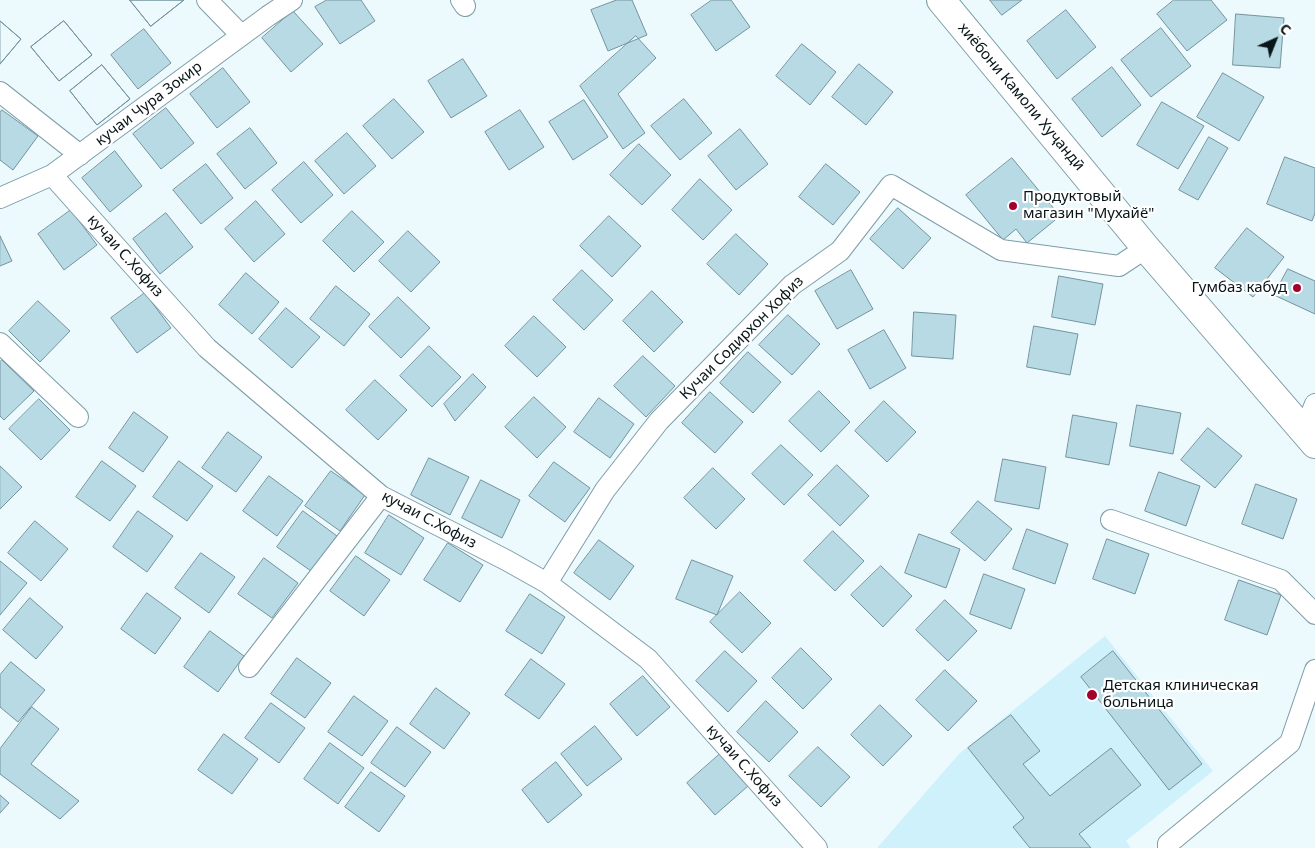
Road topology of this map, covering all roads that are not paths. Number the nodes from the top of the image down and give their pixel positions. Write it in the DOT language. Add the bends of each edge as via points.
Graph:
graph roads {
  1 [pos="207,0"];
  2 [pos="292,0"];
  3 [pos="941,0"];
  4 [pos="962,0"];
  5 [pos="241,35"];
  6 [pos="0,92"];
  7 [pos="80,155"];
  8 [pos="52,174"];
  9 [pos="0,198"];
  10 [pos="1146,248"];
  11 [pos="0,343"];
  12 [pos="1314,412"];
  13 [pos="78,417"];
  14 [pos="1315,444"];
  15 [pos="380,496"];
  16 [pos="1111,520"];
  17 [pos="547,583"];
  18 [pos="1315,614"];
  19 [pos="249,667"];
  20 [pos="1315,670"];
  21 [pos="817,848"];
  22 [pos="1168,848"];
  1 -- 5 [label="street"];
  2 -- 5 [label="street, кучаи Чура Зокир"];
  3 -- 10 [label="main road, хиёбони Камоли Хуҷандӣ"];
  4 -- 12 [label="main road, хиёбони Камоли Хуҷандӣ" via="1159,238"];
  5 -- 7 [label="street, кучаи Чура Зокир"];
  6 -- 7 [label="street"];
  7 -- 8 [label="street, кучаи Чура Зокир"];
  8 -- 9 [label="street, кучаи Чура Зокир"];
  8 -- 15 [label="street, кучаи С.Хофиз" via="207,348"];
  10 -- 14 [label="main road, хиёбони Камоли Хуҷандӣ"];
  10 -- 17 [label="street, Кучаи Содирхон Хофиз" via="1119,266 1001,250 891,186 840,251 792,285 659,421 605,490"];
  11 -- 13 [label="street"];
  15 -- 17 [label="street, кучаи С.Хофиз"];
  15 -- 19 [label="street"];
  16 -- 18 [label="street" via="1281,580"];
  17 -- 21 [label="street, кучаи С.Хофиз" via="648,659"];
  20 -- 22 [label="street" via="1290,743 1168,844"];
}
